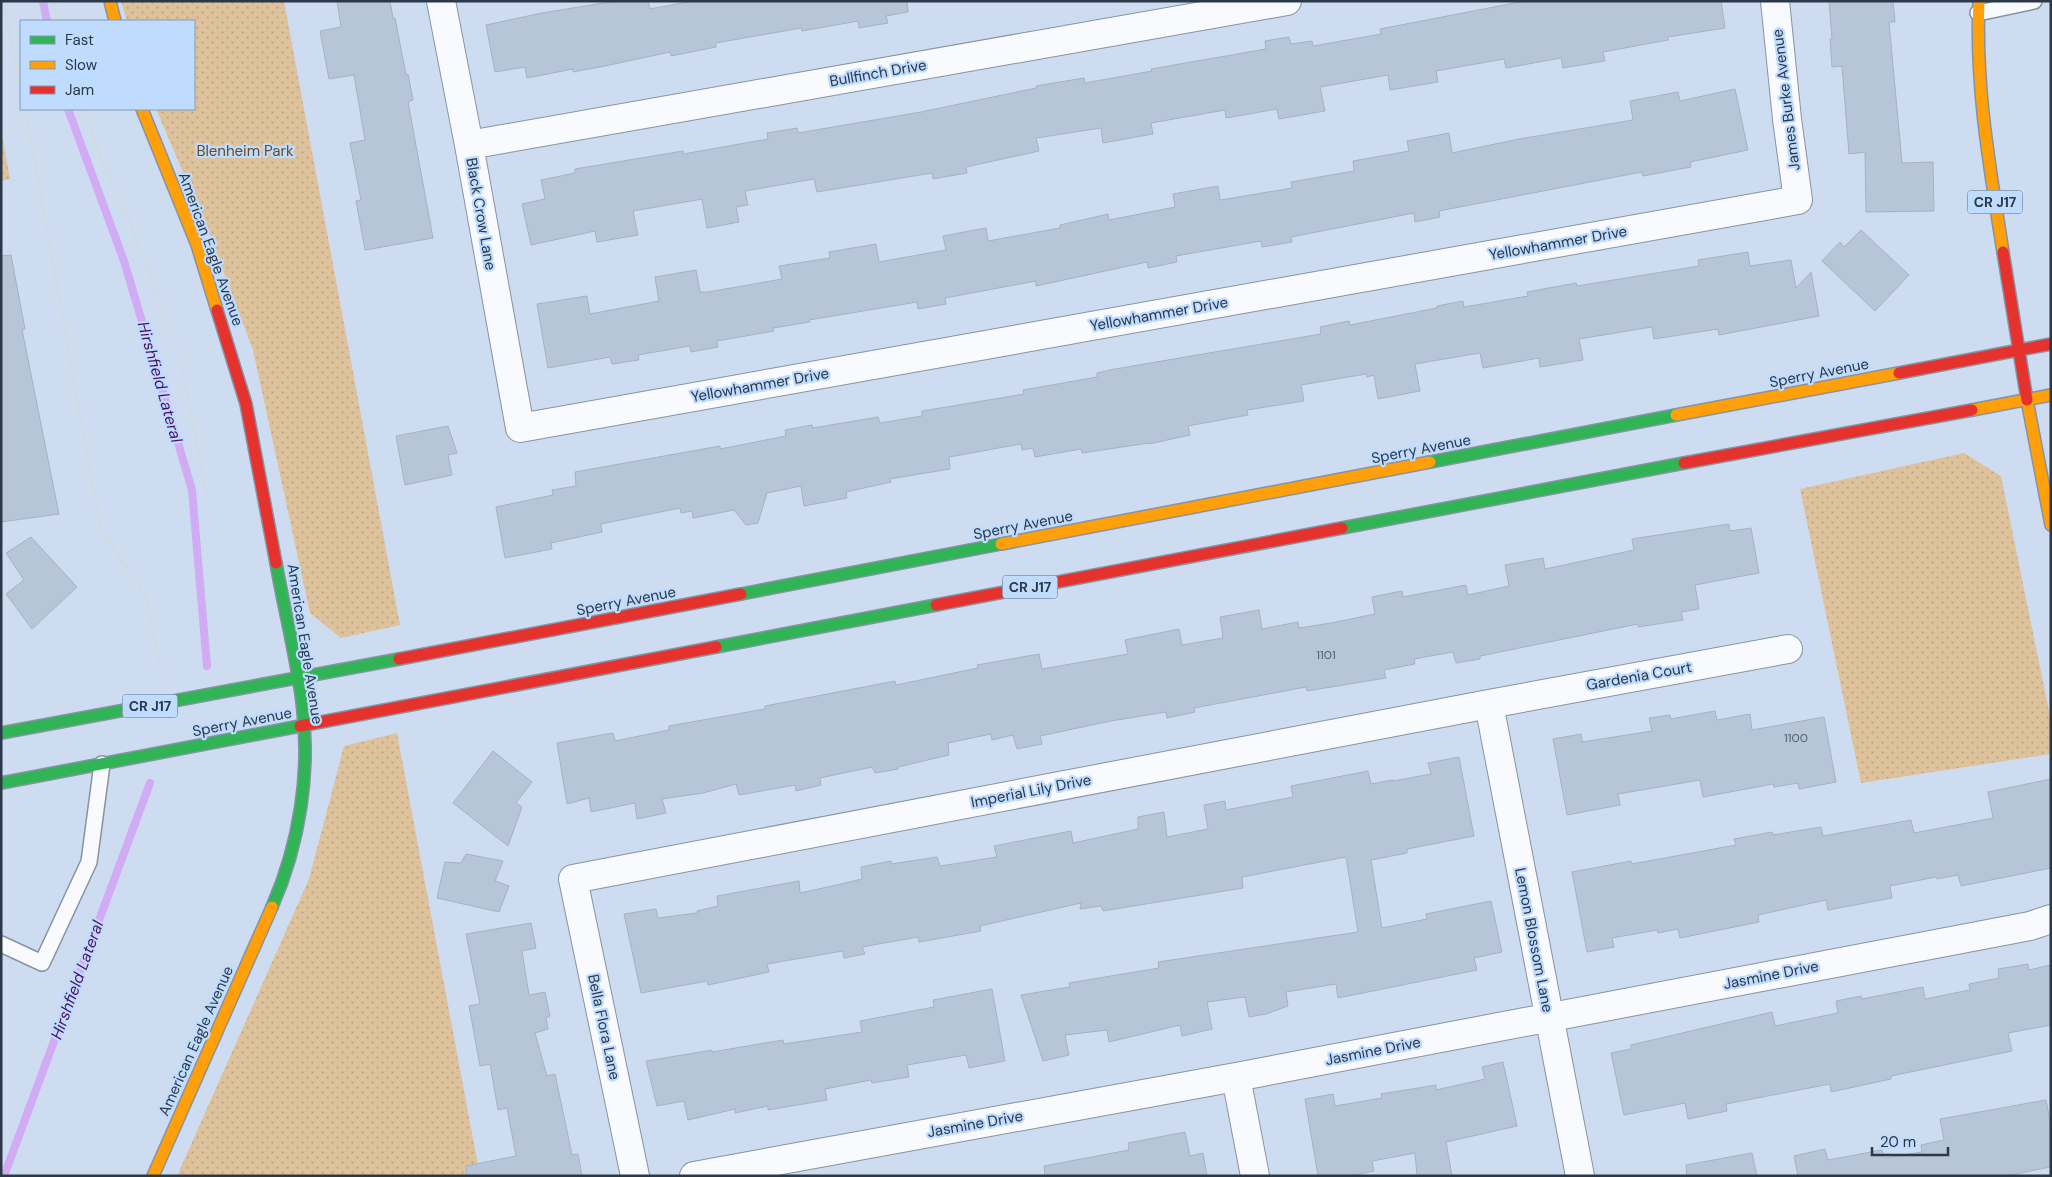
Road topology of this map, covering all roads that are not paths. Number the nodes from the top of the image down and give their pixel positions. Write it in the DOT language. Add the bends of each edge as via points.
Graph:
graph roads {
  1 [pos="110,1"];
  2 [pos="441,1"];
  3 [pos="1287,1"];
  4 [pos="1775,1"];
  5 [pos="2034,1"];
  6 [pos="1979,7"];
  7 [pos="115,20"];
  8 [pos="142,110"];
  9 [pos="469,144"];
  10 [pos="1798,200"];
  11 [pos="2051,344"];
  12 [pos="2019,350"];
  13 [pos="2051,396"];
  14 [pos="2027,400"];
  15 [pos="520,428"];
  16 [pos="2051,525"];
  17 [pos="1788,649"];
  18 [pos="298,678"];
  19 [pos="1489,704"];
  20 [pos="304,725"];
  21 [pos="1,733"];
  22 [pos="102,764"];
  23 [pos="1,783"];
  24 [pos="573,879"];
  25 [pos="2051,919"];
  26 [pos="1,944"];
  27 [pos="1548,1017"];
  28 [pos="1236,1077"];
  29 [pos="153,1176"];
  30 [pos="635,1176"];
  31 [pos="694,1176"];
  32 [pos="1255,1176"];
  33 [pos="1580,1176"];
  1 -- 7 [label="main road"];
  2 -- 9 [label="street, Black Crow Lane"];
  3 -- 9 [label="street, Bullfinch Drive"];
  4 -- 10 [label="street, James Burke Avenue"];
  5 -- 6 [label="lane"];
  6 -- 12 [label="main road, CR J17" via="1977,43 1985,138"];
  8 -- 18 [label="main road, American Eagle Avenue" via="197,245 246,404"];
  9 -- 15 [label="street, Black Crow Lane"];
  10 -- 15 [label="street, Yellowhammer Drive"];
  11 -- 12 [label="main road, Sperry Avenue"];
  12 -- 14 [label="main road, CR J17"];
  12 -- 18 [label="main road, Sperry Avenue / CR J17"];
  13 -- 14 [label="main road, Sperry Avenue"];
  14 -- 16 [label="main road"];
  14 -- 20 [label="main road, Sperry Avenue / CR J17"];
  17 -- 19 [label="street, Gardenia Court"];
  18 -- 20 [label="main road, American Eagle Avenue"];
  18 -- 21 [label="main road, Sperry Avenue / CR J17"];
  19 -- 24 [label="street, Imperial Lily Drive"];
  19 -- 27 [label="street, Lemon Blossom Lane"];
  20 -- 22 [label="main road, Sperry Avenue / CR J17"];
  20 -- 29 [label="main road, American Eagle Avenue" via="301,811 284,879"];
  22 -- 23 [label="main road, Sperry Avenue / CR J17"];
  22 -- 26 [label="lane" via="90,862 42,963"];
  24 -- 30 [label="street, Bella Flora Lane"];
  25 -- 27 [label="street, Jasmine Drive" via="2030,926"];
  27 -- 28 [label="street, Jasmine Drive"];
  27 -- 33 [label="street, Lemon Blossom Lane"];
  28 -- 31 [label="street, Jasmine Drive"];
  28 -- 32 [label="street"];
}
